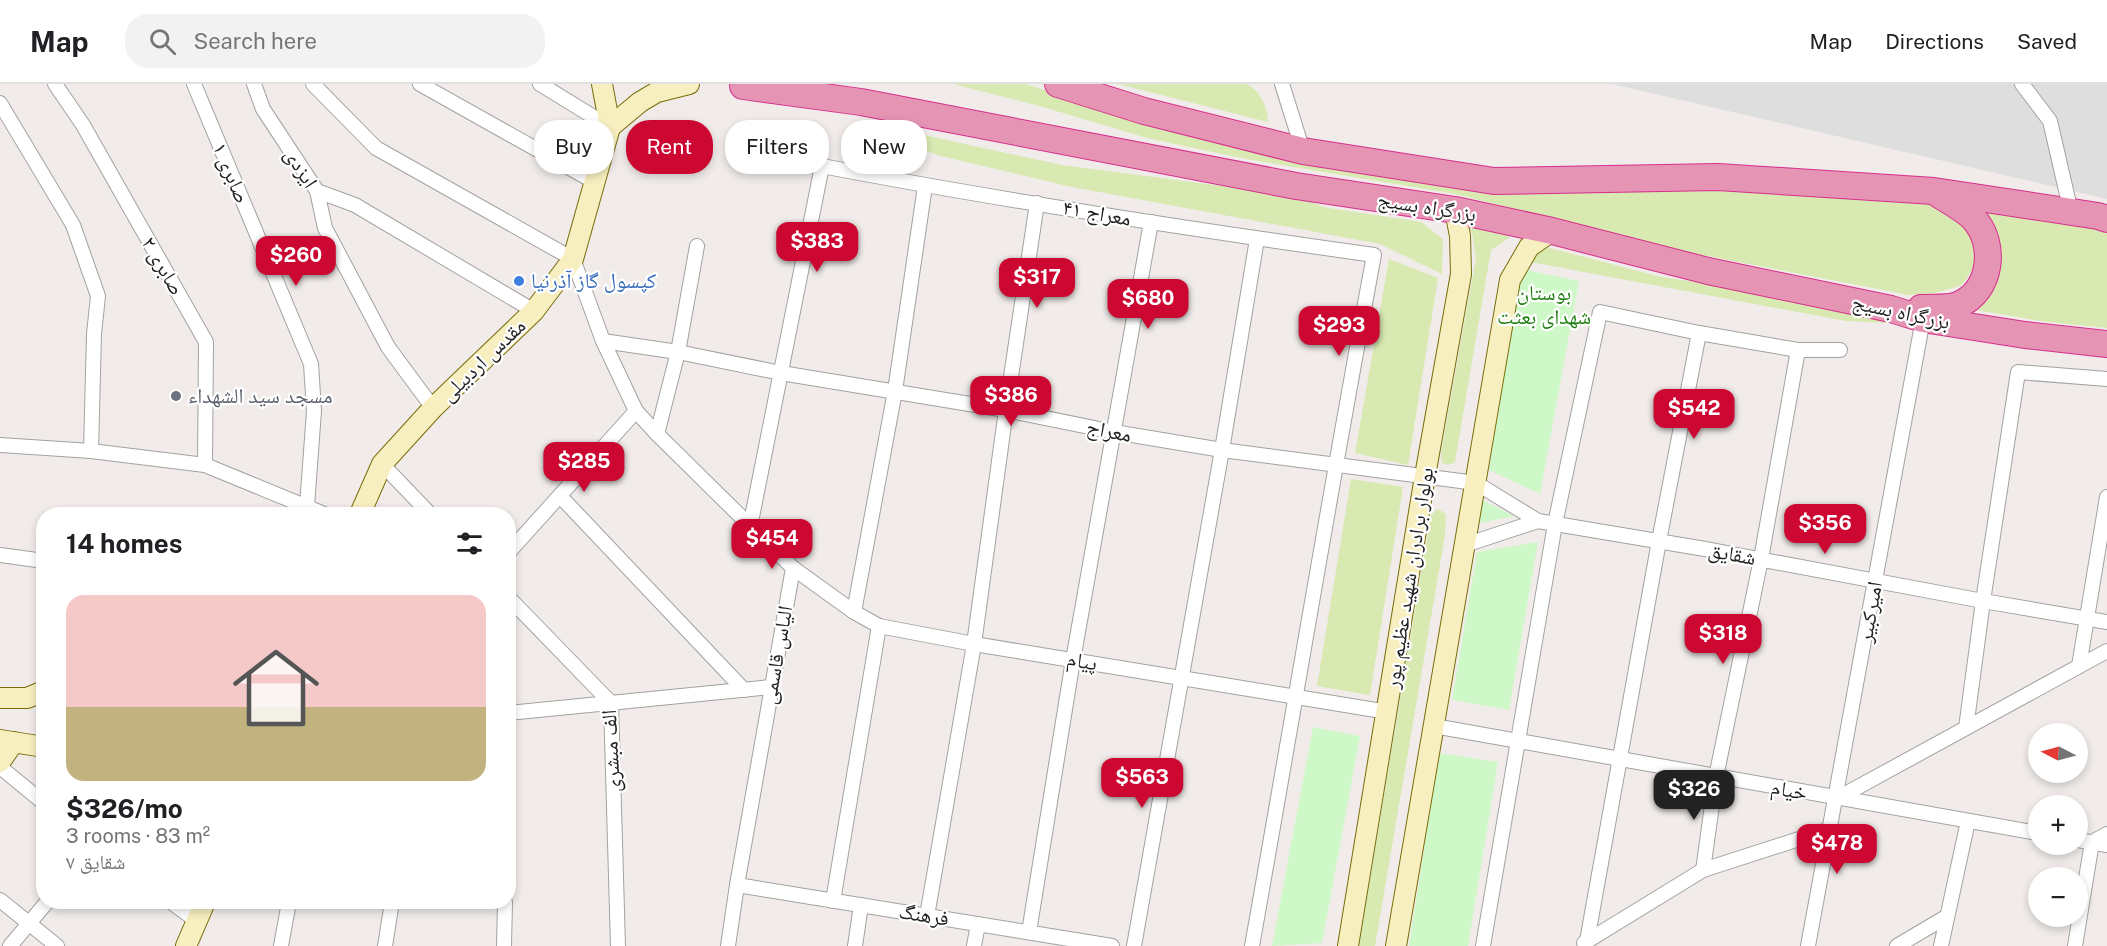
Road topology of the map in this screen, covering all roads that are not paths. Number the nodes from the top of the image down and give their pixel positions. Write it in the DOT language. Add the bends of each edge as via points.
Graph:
graph roads {
  1 [pos="55,84"];
  2 [pos="194,84"];
  3 [pos="254,84"];
  4 [pos="314,84"];
  5 [pos="420,84"];
  6 [pos="540,84"];
  7 [pos="602,84"];
  8 [pos="690,84"];
  9 [pos="769,84"];
  10 [pos="1058,84"];
  11 [pos="1282,84"];
  12 [pos="2022,84"];
  13 [pos="738,85"];
  14 [pos="857,93"];
  15 [pos="0,103"];
  16 [pos="599,120"];
  17 [pos="609,120"];
  18 [pos="614,124"];
  19 [pos="1303,151"];
  20 [pos="595,174"];
  21 [pos="593,182"];
  22 [pos="925,186"];
  23 [pos="317,191"];
  24 [pos="1934,191"];
  25 [pos="1037,203"];
  26 [pos="1455,210"];
  27 [pos="2071,212"];
  28 [pos="2107,219"];
  29 [pos="1151,222"];
  30 [pos="1552,231"];
  31 [pos="1257,239"];
  32 [pos="697,246"];
  33 [pos="573,259"];
  34 [pos="1891,309"];
  35 [pos="534,311"];
  36 [pos="1923,319"];
  37 [pos="1699,333"];
  38 [pos="603,341"];
  39 [pos="2107,344"];
  40 [pos="1798,350"];
  41 [pos="1840,350"];
  42 [pos="678,352"];
  43 [pos="781,373"];
  44 [pos="2107,379"];
  45 [pos="895,391"];
  46 [pos="433,408"];
  47 [pos="1006,410"];
  48 [pos="636,411"];
  49 [pos="1114,432"];
  50 [pos="657,434"];
  51 [pos="0,445"];
  52 [pos="1222,450"];
  53 [pos="91,451"];
  54 [pos="382,464"];
  55 [pos="205,465"];
  56 [pos="1335,465"];
  57 [pos="1425,476"];
  58 [pos="1476,483"];
  59 [pos="560,496"];
  60 [pos="2107,497"];
  61 [pos="307,506"];
  62 [pos="363,507"];
  63 [pos="423,507"];
  64 [pos="1538,521"];
  65 [pos="1555,524"];
  66 [pos="750,527"];
  67 [pos="1659,541"];
  68 [pos="516,544"];
  69 [pos="1465,545"];
  70 [pos="0,555"];
  71 [pos="1761,559"];
  72 [pos="36,560"];
  73 [pos="793,568"];
  74 [pos="1876,579"];
  75 [pos="1983,601"];
  76 [pos="516,605"];
  77 [pos="854,612"];
  78 [pos="2086,618"];
  79 [pos="2107,622"];
  80 [pos="879,626"];
  81 [pos="974,644"];
  82 [pos="2107,651"];
  83 [pos="1073,660"];
  84 [pos="2079,666"];
  85 [pos="1182,678"];
  86 [pos="771,687"];
  87 [pos="744,690"];
  88 [pos="36,694"];
  89 [pos="0,698"];
  90 [pos="1297,698"];
  91 [pos="611,702"];
  92 [pos="516,712"];
  93 [pos="1388,712"];
  94 [pos="1434,726"];
  95 [pos="1966,728"];
  96 [pos="1517,740"];
  97 [pos="7,741"];
  98 [pos="36,746"];
  99 [pos="1620,759"];
  100 [pos="0,762"];
  101 [pos="0,767"];
  102 [pos="1716,777"];
  103 [pos="36,796"];
  104 [pos="1836,799"];
  105 [pos="1968,821"];
  106 [pos="1830,829"];
  107 [pos="2028,831"];
  108 [pos="2107,834"];
  109 [pos="2088,841"];
  110 [pos="2092,842"];
  111 [pos="2107,845"];
  112 [pos="1704,870"];
  113 [pos="737,885"];
  114 [pos="0,900"];
  115 [pos="833,901"];
  116 [pos="861,905"];
  117 [pos="41,909"];
  118 [pos="181,909"];
  119 [pos="202,909"];
  120 [pos="288,909"];
  121 [pos="391,909"];
  122 [pos="505,909"];
  123 [pos="927,916"];
  124 [pos="1946,917"];
  125 [pos="197,921"];
  126 [pos="29,923"];
  127 [pos="978,924"];
  128 [pos="1029,933"];
  129 [pos="1081,944"];
  130 [pos="1583,944"];
  131 [pos="10,946"];
  132 [pos="57,946"];
  133 [pos="186,946"];
  134 [pos="281,946"];
  135 [pos="386,946"];
  136 [pos="504,946"];
  137 [pos="618,946"];
  138 [pos="729,946"];
  139 [pos="855,946"];
  140 [pos="974,946"];
  141 [pos="1112,946"];
  142 [pos="1134,946"];
  143 [pos="1251,946"];
  144 [pos="1348,946"];
  145 [pos="1396,946"];
  146 [pos="1483,946"];
  147 [pos="1808,946"];
  148 [pos="1897,946"];
  149 [pos="1941,946"];
  150 [pos="2075,946"];
  1 -- 55 [label="street, صابری ۲" via="206,342"];
  2 -- 61 [label="street, صابری ۱" via="311,364 314,411"];
  3 -- 23 [label="street, ایزدی" via="263,108"];
  4 -- 33 [label="street" via="376,148"];
  5 -- 21 [label="street"];
  6 -- 16 [label="street"];
  7 -- 17 [label="main road"];
  8 -- 18 [label="main road" via="657,92"];
  9 -- 13 [label="highway, بزرگراه بسیج"];
  10 -- 19 [label="highway, بزرگراه بسیج" via="1144,111"];
  11 -- 19 [label="street"];
  12 -- 27 [label="street" via="2050,121"];
  13 -- 14 [label="highway, بزرگراه بسیج"];
  14 -- 26 [label="highway, بزرگراه بسیج" via="1296,186"];
  15 -- 53 [label="street" via="73,225 98,296"];
  19 -- 24 [label="highway, بزرگراه بسیج" via="1494,181 1718,177"];
  20 -- 21 [label="main road, مقدس اردبیلی"];
  21 -- 33 [label="main road, مقدس اردبیلی"];
  22 -- 25 [label="street, معراج ۴۱"];
  22 -- 43 [label="street, معراج ۴۱" via="822,166"];
  22 -- 45 [label="street"];
  23 -- 35 [label="street" via="355,205"];
  23 -- 46 [label="street, ایزدی" via="325,228 388,347"];
  24 -- 27 [label="highway, بزرگراه بسیج"];
  24 -- 34 [label="highway" via="1973,218 1987,240 1988,264 1982,284 1957,305"];
  25 -- 29 [label="street, معراج ۴۱"];
  25 -- 47 [label="street"];
  26 -- 30 [label="highway, بزرگراه بسیج"];
  26 -- 57 [label="main road, بولوار برادران شهید عظیم‌ پور" via="1461,274"];
  27 -- 28 [label="highway, بزرگراه بسیج"];
  29 -- 31 [label="street, معراج ۴۱"];
  29 -- 49 [label="street"];
  30 -- 34 [label="highway, بزرگراه بسیج" via="1708,271"];
  30 -- 58 [label="main road" via="1529,247 1510,280"];
  31 -- 52 [label="street"];
  31 -- 56 [label="street, معراج ۴۱" via="1374,255"];
  32 -- 42 [label="street"];
  33 -- 35 [label="main road, مقدس اردبیلی"];
  33 -- 38 [label="street"];
  34 -- 36 [label="highway, بزرگراه بسیج"];
  35 -- 46 [label="main road, مقدس اردبیلی"];
  36 -- 39 [label="highway, بزرگراه بسیج"];
  36 -- 74 [label="street, امیرکبیر"];
  37 -- 40 [label="street"];
  37 -- 65 [label="street" via="1600,312"];
  37 -- 67 [label="street"];
  38 -- 42 [label="street, معراج"];
  38 -- 48 [label="street"];
  40 -- 41 [label="street"];
  40 -- 71 [label="street"];
  42 -- 43 [label="street, معراج"];
  42 -- 50 [label="street"];
  43 -- 45 [label="street, معراج"];
  43 -- 66 [label="street"];
  44 -- 75 [label="street" via="2018,372"];
  45 -- 47 [label="street, معراج"];
  45 -- 77 [label="street"];
  46 -- 54 [label="main road, مقدس اردبیلی"];
  47 -- 49 [label="street, معراج"];
  47 -- 81 [label="street"];
  48 -- 50 [label="street"];
  48 -- 59 [label="street"];
  49 -- 52 [label="street, معراج"];
  49 -- 83 [label="street"];
  50 -- 66 [label="street"];
  51 -- 53 [label="street"];
  52 -- 56 [label="street, معراج"];
  52 -- 85 [label="street"];
  53 -- 55 [label="street"];
  54 -- 62 [label="main road, مقدس اردبیلی"];
  54 -- 63 [label="street"];
  55 -- 61 [label="street"];
  56 -- 57 [label="street, معراج"];
  56 -- 90 [label="street"];
  57 -- 58 [label="street, معراج"];
  57 -- 93 [label="main road, بولوار برادران شهید عظیم‌ پور"];
  58 -- 64 [label="street"];
  58 -- 69 [label="main road"];
  59 -- 68 [label="street"];
  59 -- 87 [label="street"];
  60 -- 78 [label="street"];
  64 -- 65 [label="street, شقایق"];
  64 -- 69 [label="street, شقایق"];
  65 -- 67 [label="street, شقایق"];
  65 -- 96 [label="street"];
  66 -- 73 [label="street"];
  67 -- 71 [label="street, شقایق"];
  67 -- 99 [label="street"];
  69 -- 94 [label="main road"];
  70 -- 72 [label="street"];
  71 -- 74 [label="street, شقایق"];
  71 -- 102 [label="street"];
  73 -- 77 [label="street, پیام"];
  73 -- 86 [label="street, الیاس قاسمی"];
  74 -- 75 [label="street, شقایق"];
  74 -- 104 [label="street, امیرکبیر"];
  75 -- 78 [label="street, شقایق"];
  75 -- 95 [label="street"];
  76 -- 91 [label="street, الف مبشری"];
  77 -- 80 [label="street, پیام"];
  78 -- 79 [label="street, شقایق"];
  78 -- 84 [label="street"];
  80 -- 81 [label="street, پیام"];
  80 -- 115 [label="street"];
  81 -- 83 [label="street, پیام"];
  81 -- 123 [label="street"];
  82 -- 84 [label="street"];
  83 -- 85 [label="street, پیام"];
  83 -- 128 [label="street"];
  84 -- 95 [label="street"];
  85 -- 90 [label="street, پیام"];
  85 -- 142 [label="street"];
  86 -- 87 [label="street"];
  86 -- 113 [label="street, الیاس قاسمی"];
  87 -- 91 [label="street"];
  88 -- 89 [label="main road"];
  90 -- 93 [label="street, پیام"];
  90 -- 143 [label="street"];
  91 -- 92 [label="street"];
  91 -- 137 [label="street, الف مبشری"];
  93 -- 144 [label="main road, بولوار برادران شهید عظیم‌ پور"];
  94 -- 96 [label="street, خیام"];
  94 -- 145 [label="main road"];
  95 -- 104 [label="street"];
  96 -- 99 [label="street, خیام"];
  96 -- 146 [label="street"];
  97 -- 98 [label="main road"];
  97 -- 100 [label="main road"];
  99 -- 102 [label="street, خیام"];
  99 -- 130 [label="street"];
  101 -- 103 [label="street"];
  102 -- 104 [label="street, خیام"];
  102 -- 112 [label="street"];
  104 -- 105 [label="street, خیام"];
  104 -- 106 [label="street, امیرکبیر"];
  105 -- 107 [label="street, خیام"];
  105 -- 124 [label="street"];
  106 -- 112 [label="street"];
  106 -- 147 [label="street, امیرکبیر"];
  108 -- 110 [label="street"];
  109 -- 110 [label="street"];
  110 -- 111 [label="street"];
  110 -- 150 [label="street"];
  112 -- 130 [label="street"];
  113 -- 115 [label="street, فرهنگ"];
  113 -- 138 [label="street, الیاس قاسمی"];
  114 -- 126 [label="street"];
  115 -- 116 [label="street, فرهنگ"];
  116 -- 123 [label="street, فرهنگ"];
  116 -- 139 [label="street"];
  117 -- 126 [label="street"];
  118 -- 125 [label="street"];
  119 -- 125 [label="main road"];
  120 -- 134 [label="street"];
  121 -- 135 [label="street"];
  122 -- 136 [label="street"];
  123 -- 127 [label="street, فرهنگ"];
  124 -- 148 [label="street"];
  124 -- 149 [label="street"];
  125 -- 133 [label="main road"];
  126 -- 131 [label="street"];
  126 -- 132 [label="street"];
  127 -- 128 [label="street, فرهنگ"];
  127 -- 140 [label="street"];
  128 -- 129 [label="street, فرهنگ"];
  129 -- 141 [label="street, فرهنگ"];
}
